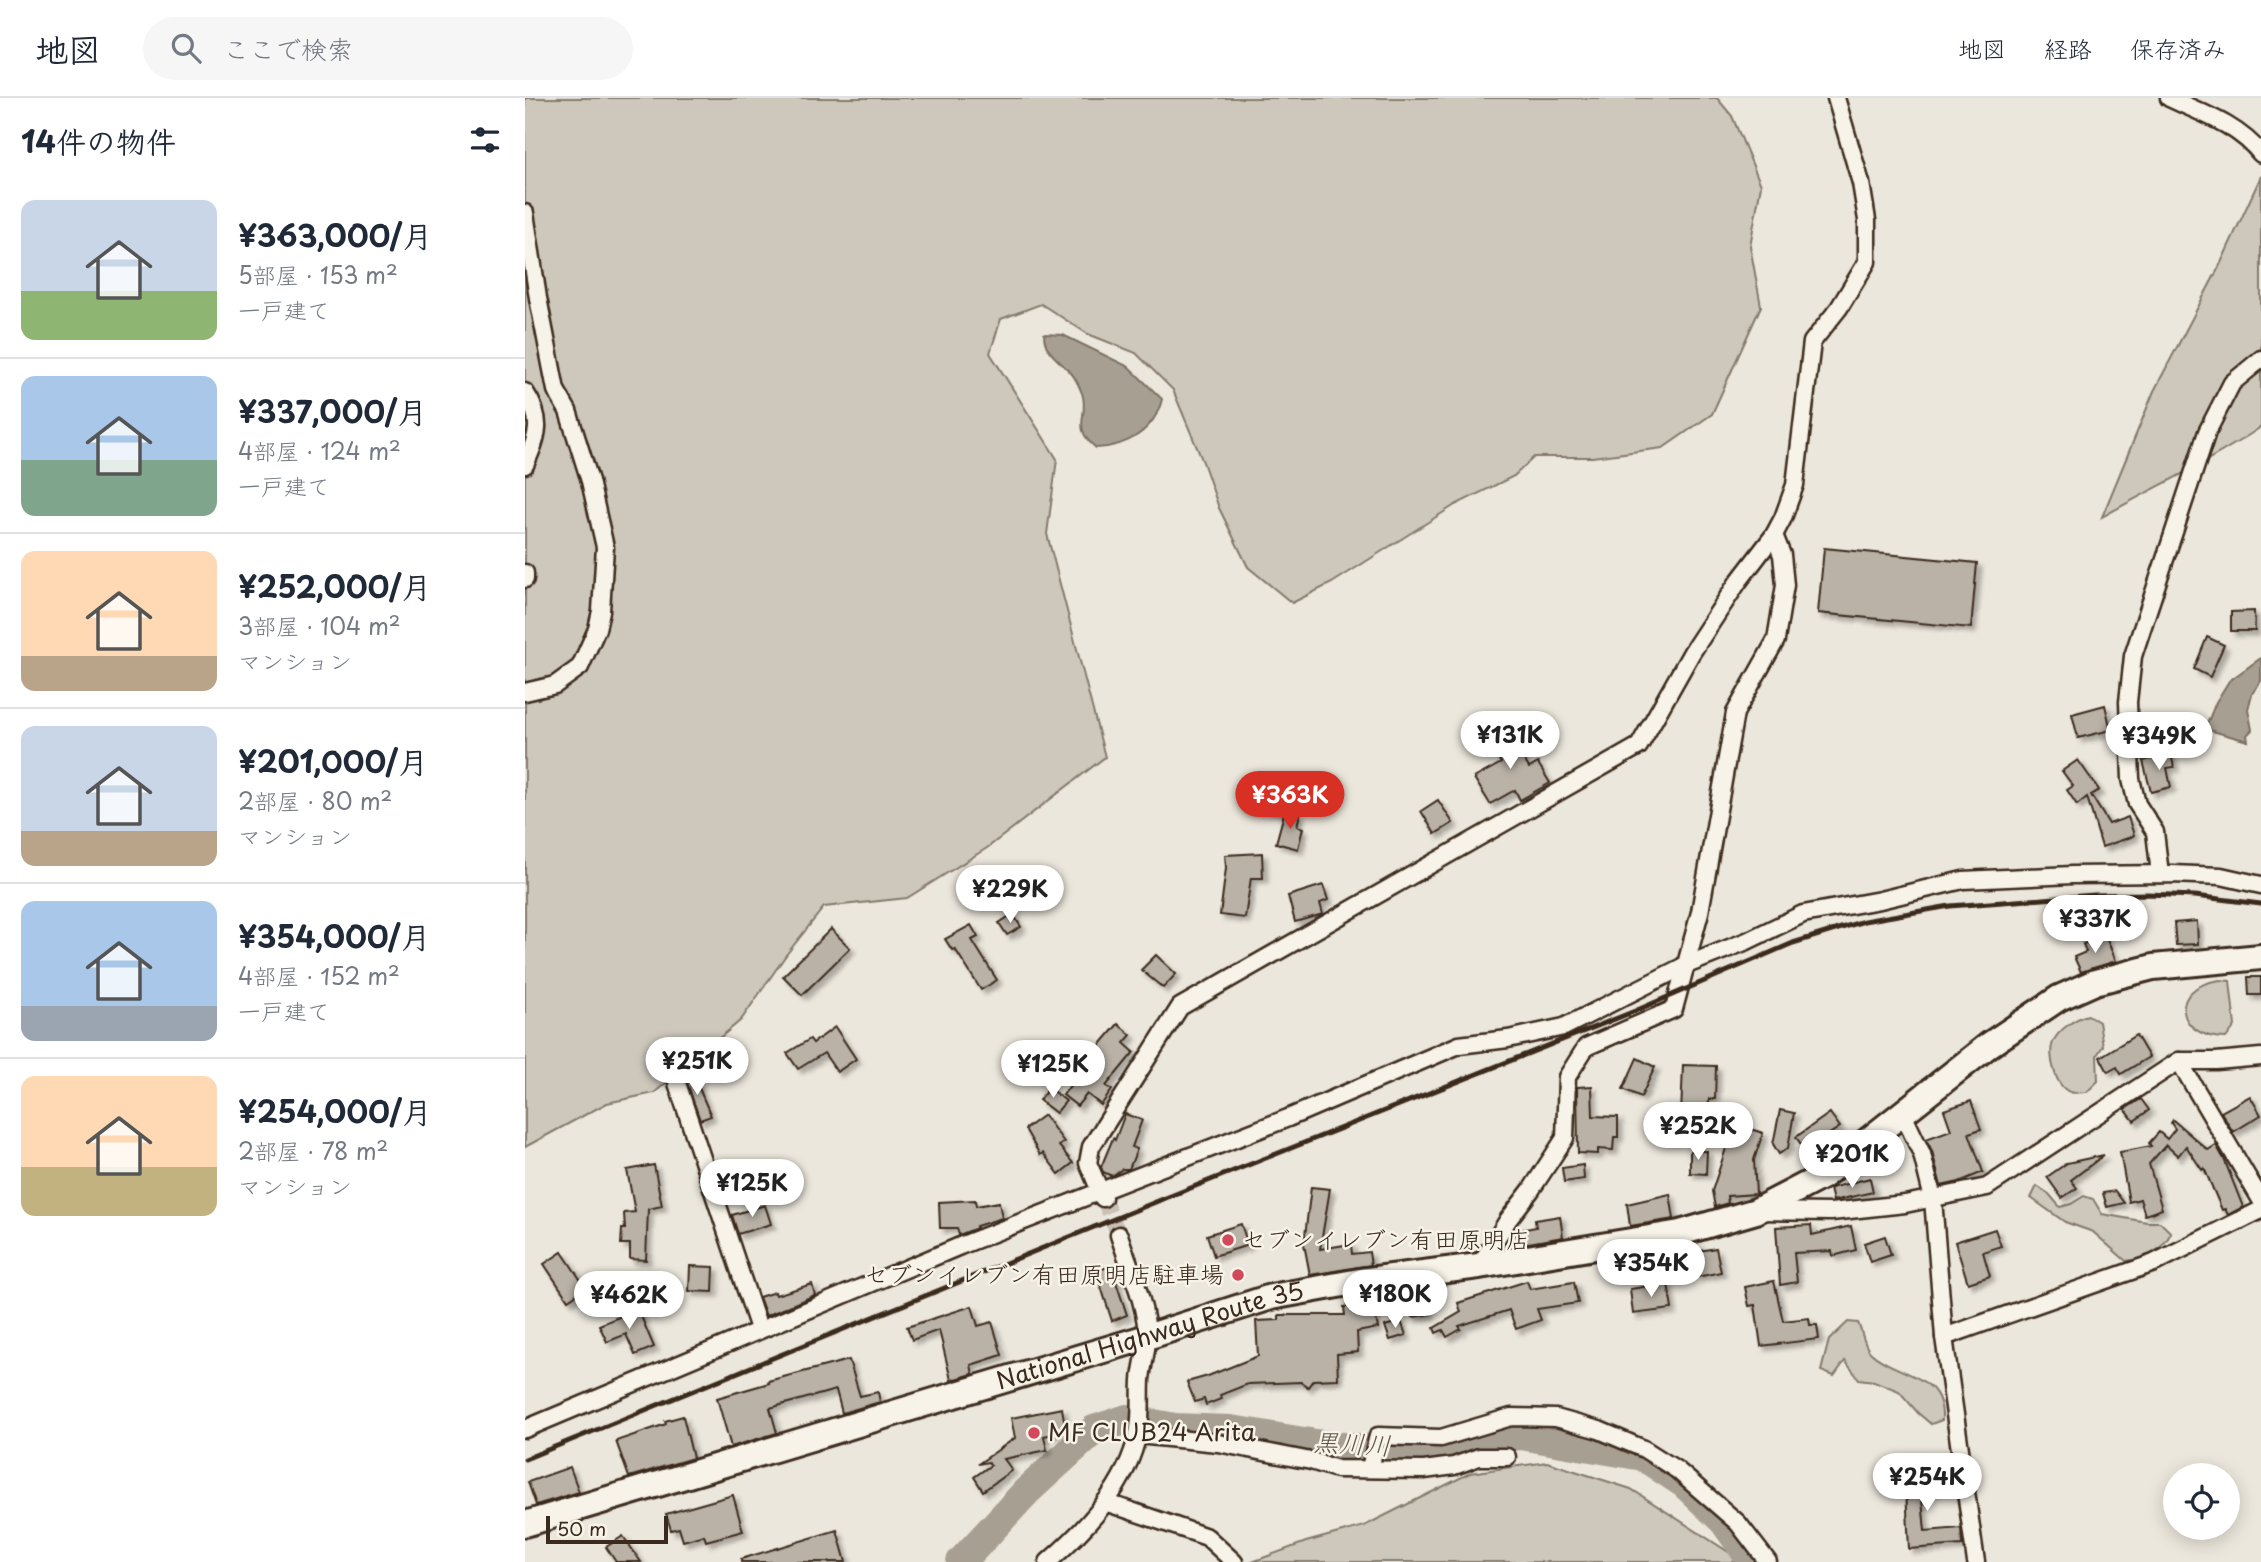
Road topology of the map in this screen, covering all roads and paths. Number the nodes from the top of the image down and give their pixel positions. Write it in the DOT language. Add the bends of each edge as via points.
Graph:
graph roads {
  1 [pos="1836,98"];
  2 [pos="2169,98"];
  3 [pos="2261,154"];
  4 [pos="525,213"];
  5 [pos="2261,359"];
  6 [pos="525,392"];
  7 [pos="525,465"];
  8 [pos="1773,536"];
  9 [pos="525,573"];
  10 [pos="525,579"];
  11 [pos="525,692"];
  12 [pos="2160,874"];
  13 [pos="2261,885"];
  14 [pos="2261,957"];
  15 [pos="1684,966"];
  16 [pos="2261,1057"];
  17 [pos="2179,1061"];
  18 [pos="677,1083"];
  19 [pos="1902,1112"];
  20 [pos="1101,1194"];
  21 [pos="1933,1199"];
  22 [pos="2261,1199"];
  23 [pos="2261,1210"];
  24 [pos="1756,1211"];
  25 [pos="1119,1235"];
  26 [pos="1479,1266"];
  27 [pos="759,1329"];
  28 [pos="1944,1337"];
  29 [pos="1147,1338"];
  30 [pos="525,1429"];
  31 [pos="1138,1435"];
  32 [pos="1507,1457"];
  33 [pos="1371,1468"];
  34 [pos="1105,1502"];
  35 [pos="525,1524"];
  36 [pos="1048,1562"];
  37 [pos="1234,1562"];
  38 [pos="1768,1562"];
  39 [pos="1976,1562"];
  1 -- 8 [label="street" via="1861,183 1867,262 1812,342 1795,485"];
  2 -- 3 [label="street" via="2224,123"];
  4 -- 11 [label="street" via="557,390 590,481 605,547 601,611 580,667 555,685"];
  5 -- 12 [label="street" via="2232,383 2207,432 2133,656 2131,779 2137,804 2155,832"];
  6 -- 7 [label="street" via="538,423"];
  8 -- 15 [label="street" via="1782,555 1785,584 1776,639 1735,713 1700,912"];
  8 -- 20 [label="street" via="1692,652 1639,746 1180,1007 1090,1147 1088,1163"];
  9 -- 10 [label="street"];
  12 -- 13 [label="street" via="2221,877"];
  12 -- 15 [label="street" via="1963,880 1803,914"];
  14 -- 19 [label="highway, National Highway Route 35" via="2153,967 2095,982 2059,998 1989,1045"];
  15 -- 20 [label="street" via="1564,1027 1459,1045"];
  15 -- 26 [label="street" via="1674,1009 1585,1047 1567,1077 1565,1138"];
  16 -- 17 [label="street"];
  17 -- 21 [label="street" via="1987,1187"];
  17 -- 22 [label="street"];
  18 -- 27 [label="street"];
  19 -- 21 [label="street" via="1922,1154"];
  19 -- 24 [label="highway, National Highway Route 35" via="1823,1176"];
  20 -- 27 [label="street"];
  21 -- 24 [label="street" via="1831,1212"];
  21 -- 28 [label="street"];
  23 -- 28 [label="street" via="2154,1263"];
  24 -- 26 [label="highway, National Highway Route 35" via="1680,1233"];
  25 -- 29 [label="street"];
  26 -- 29 [label="highway, National Highway Route 35" via="1271,1297"];
  27 -- 30 [label="street"];
  28 -- 39 [label="street"];
  29 -- 31 [label="street"];
  29 -- 35 [label="highway, National Highway Route 35"];
  31 -- 33 [label="street" via="1217,1443 1337,1469"];
  31 -- 34 [label="street" via="1122,1477"];
  32 -- 33 [label="street" via="1479,1457 1425,1471"];
  33 -- 38 [label="street" via="1378,1436 1441,1438 1511,1417 1556,1418 1644,1449 1677,1471 1738,1523"];
  34 -- 36 [label="street" via="1078,1536"];
  34 -- 37 [label="street" via="1207,1537"];
}
